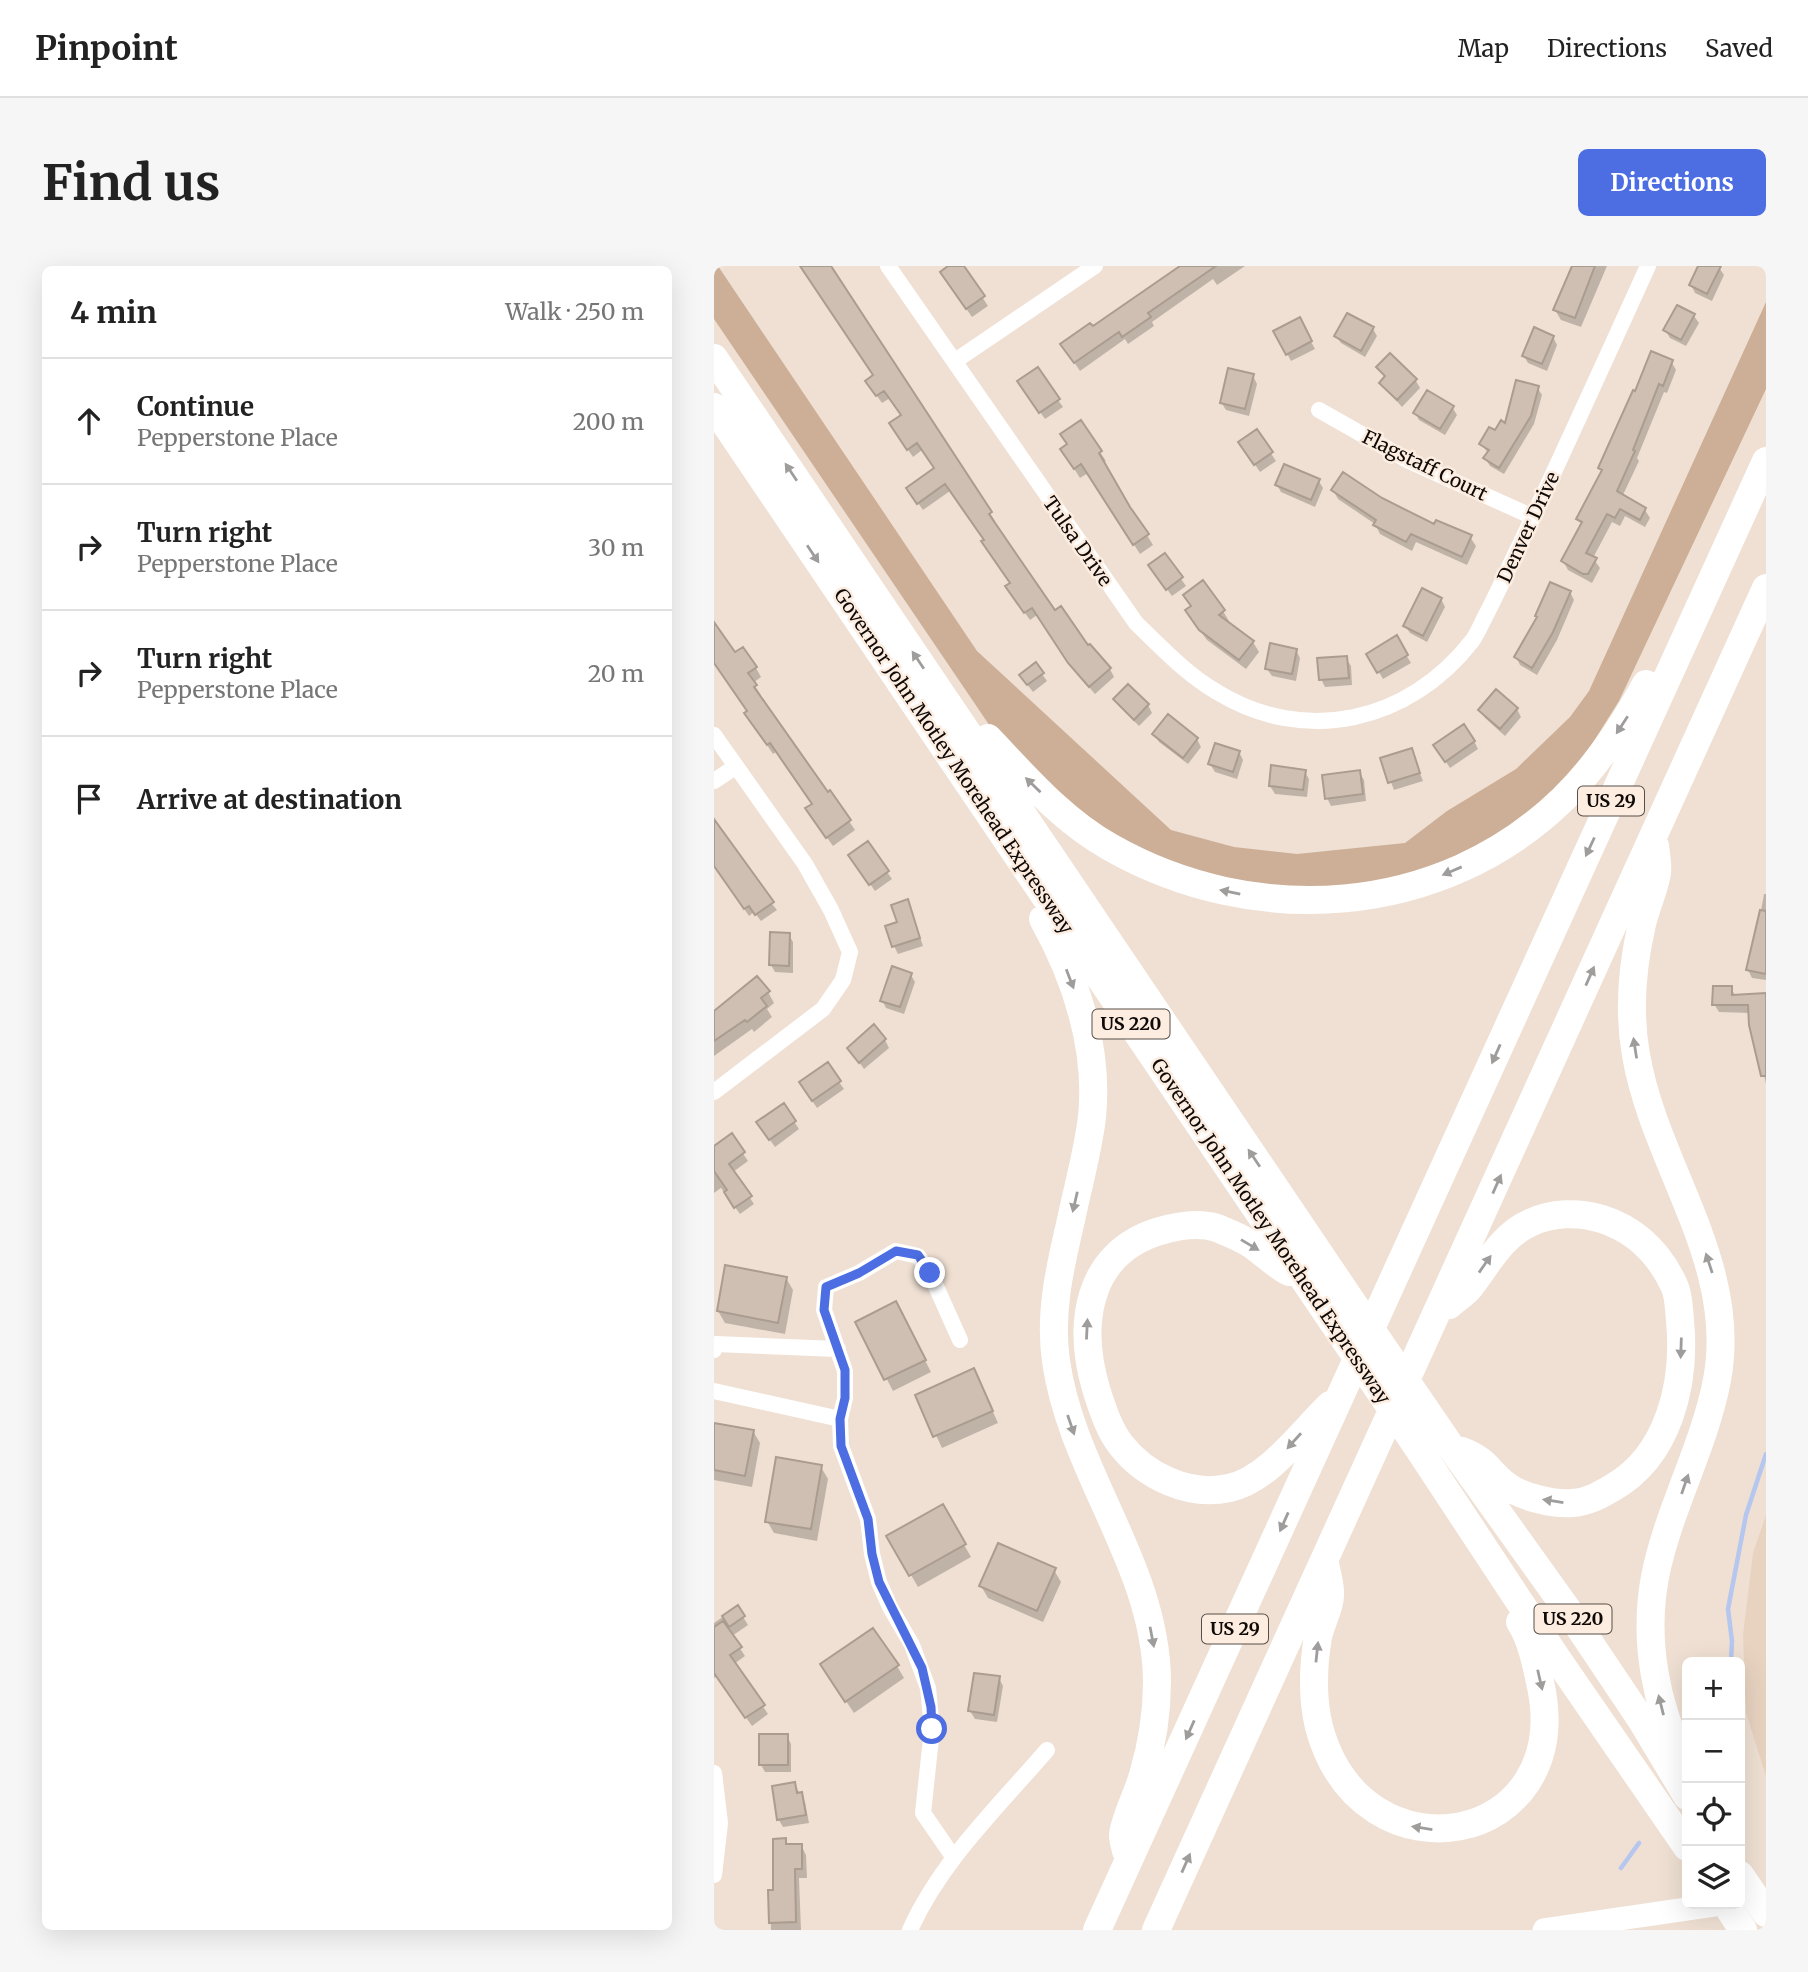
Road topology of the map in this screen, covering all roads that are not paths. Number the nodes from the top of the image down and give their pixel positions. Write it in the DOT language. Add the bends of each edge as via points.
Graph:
graph roads {
  1 [pos="888,266"];
  2 [pos="1095,266"];
  3 [pos="1648,266"];
  4 [pos="714,358"];
  5 [pos="955,361"];
  6 [pos="714,407"];
  7 [pos="1319,410"];
  8 [pos="1766,461"];
  9 [pos="1533,517"];
  10 [pos="1741,518"];
  11 [pos="1766,588"];
  12 [pos="956,717"];
  13 [pos="1338,721"];
  14 [pos="714,735"];
  15 [pos="735,766"];
  16 [pos="958,768"];
  17 [pos="714,781"];
  18 [pos="1654,834"];
  19 [pos="714,1092"];
  20 [pos="1304,1279"];
  21 [pos="1438,1313"];
  22 [pos="960,1339"];
  23 [pos="838,1349"];
  24 [pos="714,1350"];
  25 [pos="714,1391"];
  26 [pos="1342,1393"];
  27 [pos="840,1419"];
  28 [pos="1451,1447"];
  29 [pos="1325,1562"];
  30 [pos="1499,1572"];
  31 [pos="1047,1750"];
  32 [pos="1682,1758"];
  33 [pos="714,1773"];
  34 [pos="1682,1788"];
  35 [pos="1686,1846"];
  36 [pos="954,1858"];
  37 [pos="1128,1865"];
  38 [pos="714,1875"];
  39 [pos="1745,1882"];
  40 [pos="1766,1896"];
  41 [pos="1745,1900"];
  42 [pos="1689,1909"];
  43 [pos="1727,1909"];
  44 [pos="1766,1913"];
  45 [pos="1157,1928"];
  46 [pos="910,1930"];
  47 [pos="1097,1930"];
  48 [pos="1544,1930"];
  49 [pos="1743,1930"];
  1 -- 5 [label="street, Tulsa Drive"];
  2 -- 5 [label="street"];
  3 -- 9 [label="street, Denver Drive"];
  12 -- 4 [label="highway, Governor John Motley Morehead Expressway / US 220, one-way"];
  5 -- 13 [label="street, Tulsa Drive" via="1136,623 1183,670 1252,710 1293,721"];
  6 -- 16 [label="highway, Governor John Motley Morehead Expressway / US 220, one-way"];
  7 -- 9 [label="street, Flagstaff Court" via="1409,461"];
  8 -- 10 [label="highway, US 29"];
  9 -- 13 [label="street, Denver Drive" via="1473,640 1418,693 1379,712"];
  10 -- 12 [label="highway, one-way" via="1692,584 1626,721 1581,779 1561,801 1503,846 1411,887 1353,898 1295,900 1229,892 1170,876 1082,828 988,738"];
  10 -- 26 [label="highway, US 29, one-way"];
  11 -- 18 [label="highway, US 29"];
  28 -- 12 [label="highway, Governor John Motley Morehead Expressway / US 220, one-way"];
  14 -- 15 [label="street"];
  15 -- 17 [label="street"];
  15 -- 19 [label="street" via="805,864 850,952 843,980 823,1009"];
  16 -- 20 [label="highway, Governor John Motley Morehead Expressway / US 220"];
  16 -- 37 [label="highway, one-way" via="1057,943 1085,1023 1091,1055 1092,1116 1056,1286 1053,1323 1055,1358 1070,1424 1128,1554 1154,1643 1154,1731 1123,1834"];
  21 -- 18 [label="highway, US 29, one-way"];
  32 -- 18 [label="highway, one-way" via="1661,1708 1651,1623 1655,1577 1717,1379 1720,1311 1712,1268 1647,1102 1630,1019 1633,972 1657,870"];
  26 -- 20 [label="highway, one-way" via="1278,1459 1230,1488 1181,1487 1142,1467 1120,1444 1105,1417 1086,1338 1089,1306 1097,1281 1113,1258 1144,1236 1180,1226 1215,1227"];
  20 -- 30 [label="highway, Governor John Motley Morehead Expressway / US 220"];
  21 -- 28 [label="highway, one-way" via="1467,1290 1500,1244 1530,1223 1563,1213 1593,1216 1622,1226 1656,1253 1676,1287 1683,1347 1666,1430 1650,1457 1629,1479 1596,1498 1572,1503 1524,1496 1506,1486 1479,1457"];
  21 -- 29 [label="highway, US 29"];
  22 -- 23 [label="street" via="918,1255 896,1251 826,1287 824,1310"];
  23 -- 24 [label="street" via="716,1344"];
  23 -- 27 [label="street" via="845,1370"];
  25 -- 27 [label="street"];
  26 -- 37 [label="highway, US 29, one-way"];
  27 -- 36 [label="street" via="841,1446 868,1519 879,1582 912,1645 928,1688 932,1729 923,1813"];
  28 -- 34 [label="highway, Governor John Motley Morehead Expressway / US 220" via="1569,1612"];
  30 -- 29 [label="highway, one-way" via="1537,1667 1545,1700 1543,1747 1525,1787 1507,1804 1471,1823 1433,1829 1413,1827 1378,1812 1334,1765 1319,1726 1316,1702 1318,1635 1330,1595"];
  45 -- 29 [label="highway, US 29, one-way"];
  30 -- 35 [label="highway, Governor John Motley Morehead Expressway / US 220"];
  31 -- 36 [label="street"];
  33 -- 38 [label="street" via="720,1822"];
  36 -- 46 [label="street"];
  37 -- 47 [label="highway, US 29"];
  39 -- 44 [label="highway"];
  40 -- 41 [label="main road"];
  42 -- 48 [label="main road"];
  43 -- 49 [label="highway"];
}
